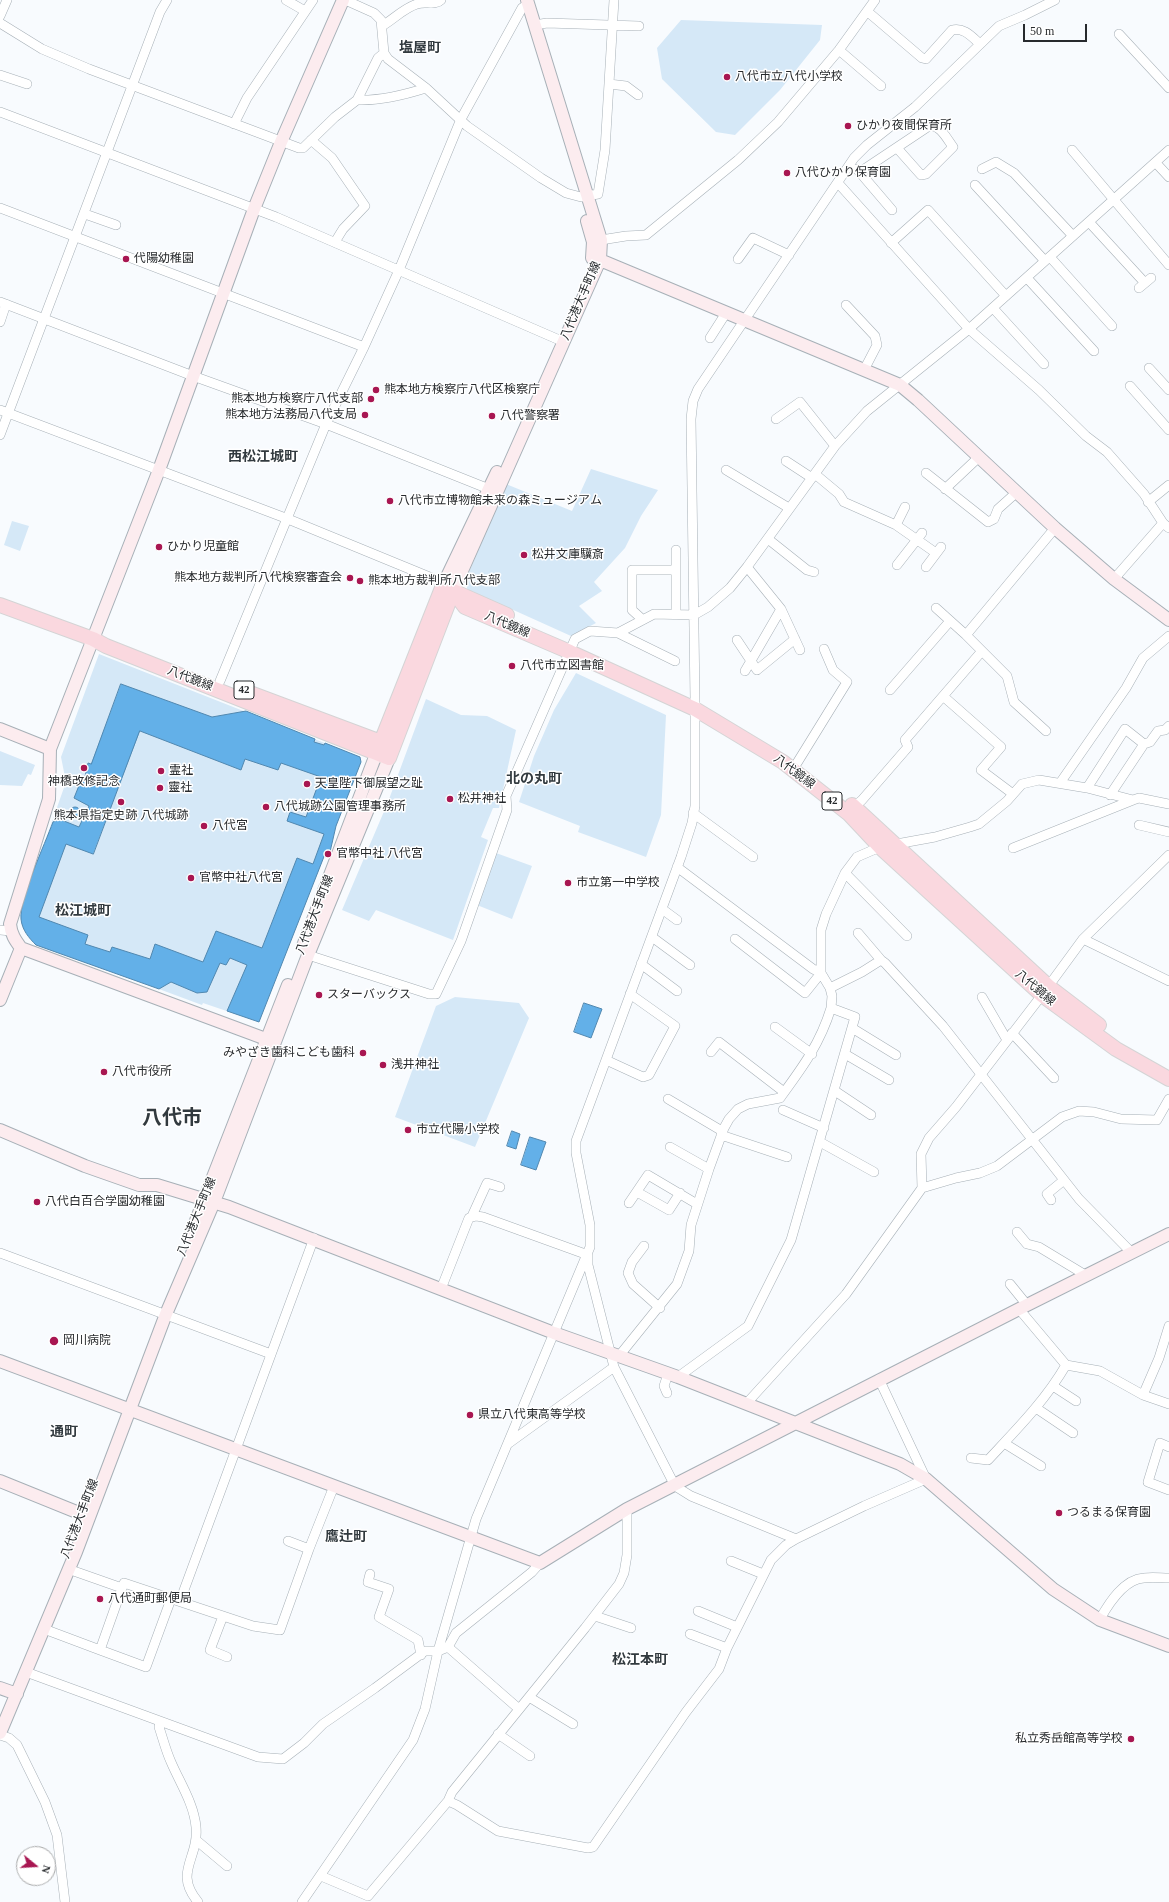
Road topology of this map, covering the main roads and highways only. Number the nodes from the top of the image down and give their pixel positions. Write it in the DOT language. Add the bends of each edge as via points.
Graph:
graph roads {
  1 [pos="0,605"];
  2 [pos="92,639"];
  3 [pos="695,705"];
  4 [pos="385,750"];
  5 [pos="887,846"];
  6 [pos="1045,991"];
  7 [pos="1169,1069"];
  8 [pos="1169,1079"];
  1 -- 2 [label="main road, 八代鏡線 / 42"];
  2 -- 4 [label="main road, 八代鏡線 / 42"];
  2 -- 4 [label="main road, 八代鏡線 / 42" via="107,641 220,681"];
  3 -- 4 [label="main road, 八代鏡線 / 42" via="571,649 448,587"];
  3 -- 5 [label="main road, 八代鏡線 / 42" via="783,762"];
  3 -- 5 [label="main road, 八代鏡線 / 42" via="706,706 797,763 854,807"];
  5 -- 6 [label="main road, 八代鏡線 / 42"];
  6 -- 7 [label="main road, 八代鏡線 / 42" via="1119,1040"];
  6 -- 8 [label="main road, 八代鏡線 / 42" via="1116,1049"];
}
